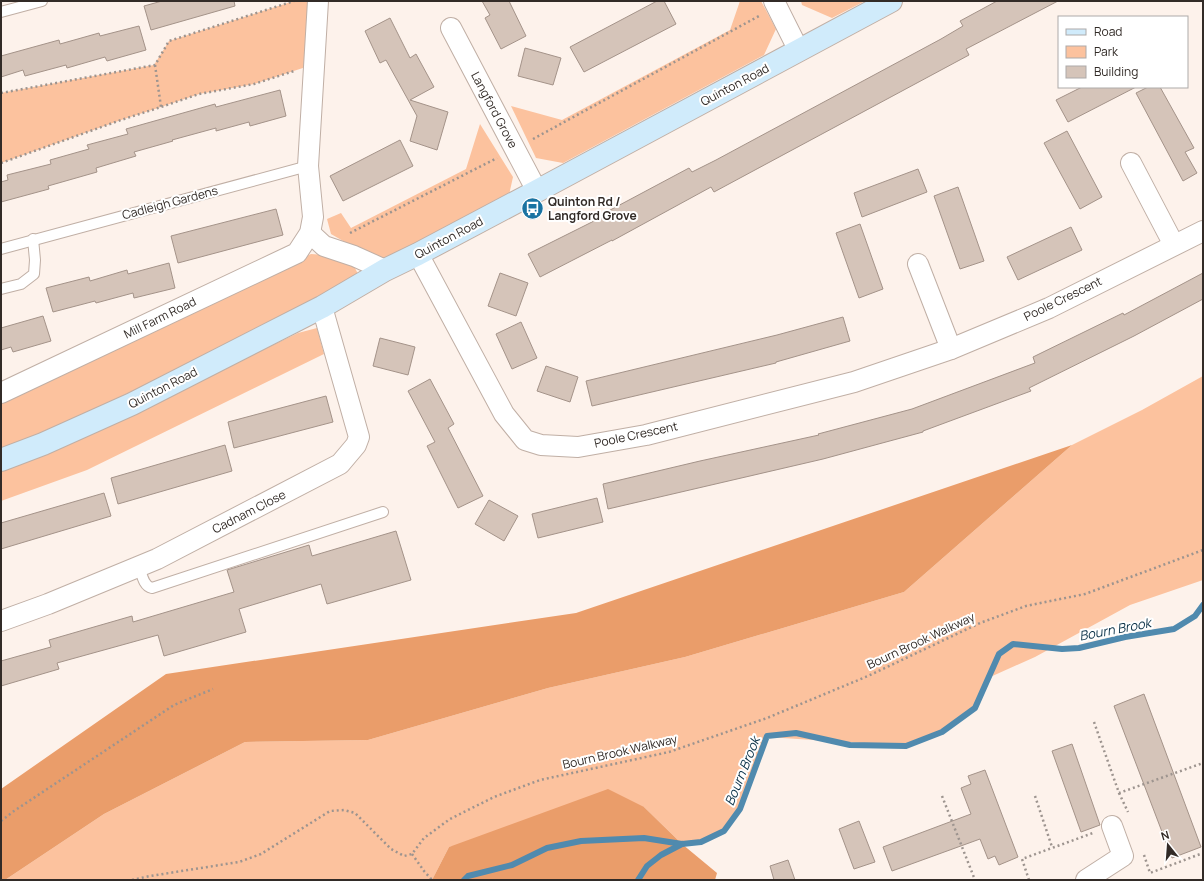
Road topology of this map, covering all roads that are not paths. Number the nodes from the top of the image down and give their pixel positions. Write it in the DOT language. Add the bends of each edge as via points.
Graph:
graph roads {
  1 [pos="42,1"];
  2 [pos="318,1"];
  3 [pos="891,1"];
  4 [pos="775,4"];
  5 [pos="1,12"];
  6 [pos="451,28"];
  7 [pos="799,51"];
  8 [pos="1131,163"];
  9 [pos="308,166"];
  10 [pos="537,191"];
  11 [pos="1203,230"];
  12 [pos="33,240"];
  13 [pos="317,240"];
  14 [pos="1174,245"];
  15 [pos="1,249"];
  16 [pos="418,254"];
  17 [pos="918,264"];
  18 [pos="385,270"];
  19 [pos="1,289"];
  20 [pos="322,307"];
  21 [pos="951,349"];
  22 [pos="1,393"];
  23 [pos="1,460"];
  24 [pos="384,512"];
  25 [pos="139,566"];
  26 [pos="1,621"];
  27 [pos="1112,826"];
  28 [pos="1086,880"];
  1 -- 5 [label="lane"];
  2 -- 9 [label="street, Mill Farm Road"];
  3 -- 7 [label="street, Quinton Road"];
  4 -- 7 [label="street"];
  6 -- 10 [label="street, Langford Grove"];
  7 -- 10 [label="street, Quinton Road"];
  8 -- 14 [label="street"];
  9 -- 12 [label="lane, Cadleigh Gardens"];
  9 -- 13 [label="street, Mill Farm Road"];
  10 -- 16 [label="street, Quinton Road"];
  11 -- 14 [label="street, Poole Crescent"];
  12 -- 15 [label="lane, Cadleigh Gardens"];
  12 -- 19 [label="lane" via="34,274 21,284"];
  13 -- 18 [label="street"];
  13 -- 22 [label="street, Mill Farm Road" via="297,253"];
  14 -- 21 [label="street, Poole Crescent" via="1049,308"];
  16 -- 18 [label="street, Quinton Road"];
  16 -- 21 [label="street, Poole Crescent" via="504,414 525,440 541,446 578,447 646,434 854,382"];
  17 -- 21 [label="street"];
  18 -- 20 [label="street, Quinton Road"];
  20 -- 23 [label="street, Quinton Road" via="132,404"];
  20 -- 25 [label="street, Cadnam Close" via="359,437 356,445 340,464"];
  24 -- 25 [label="lane" via="152,588 145,584"];
  25 -- 26 [label="street, Cadnam Close"];
  27 -- 28 [label="street" via="1123,856"];
}
